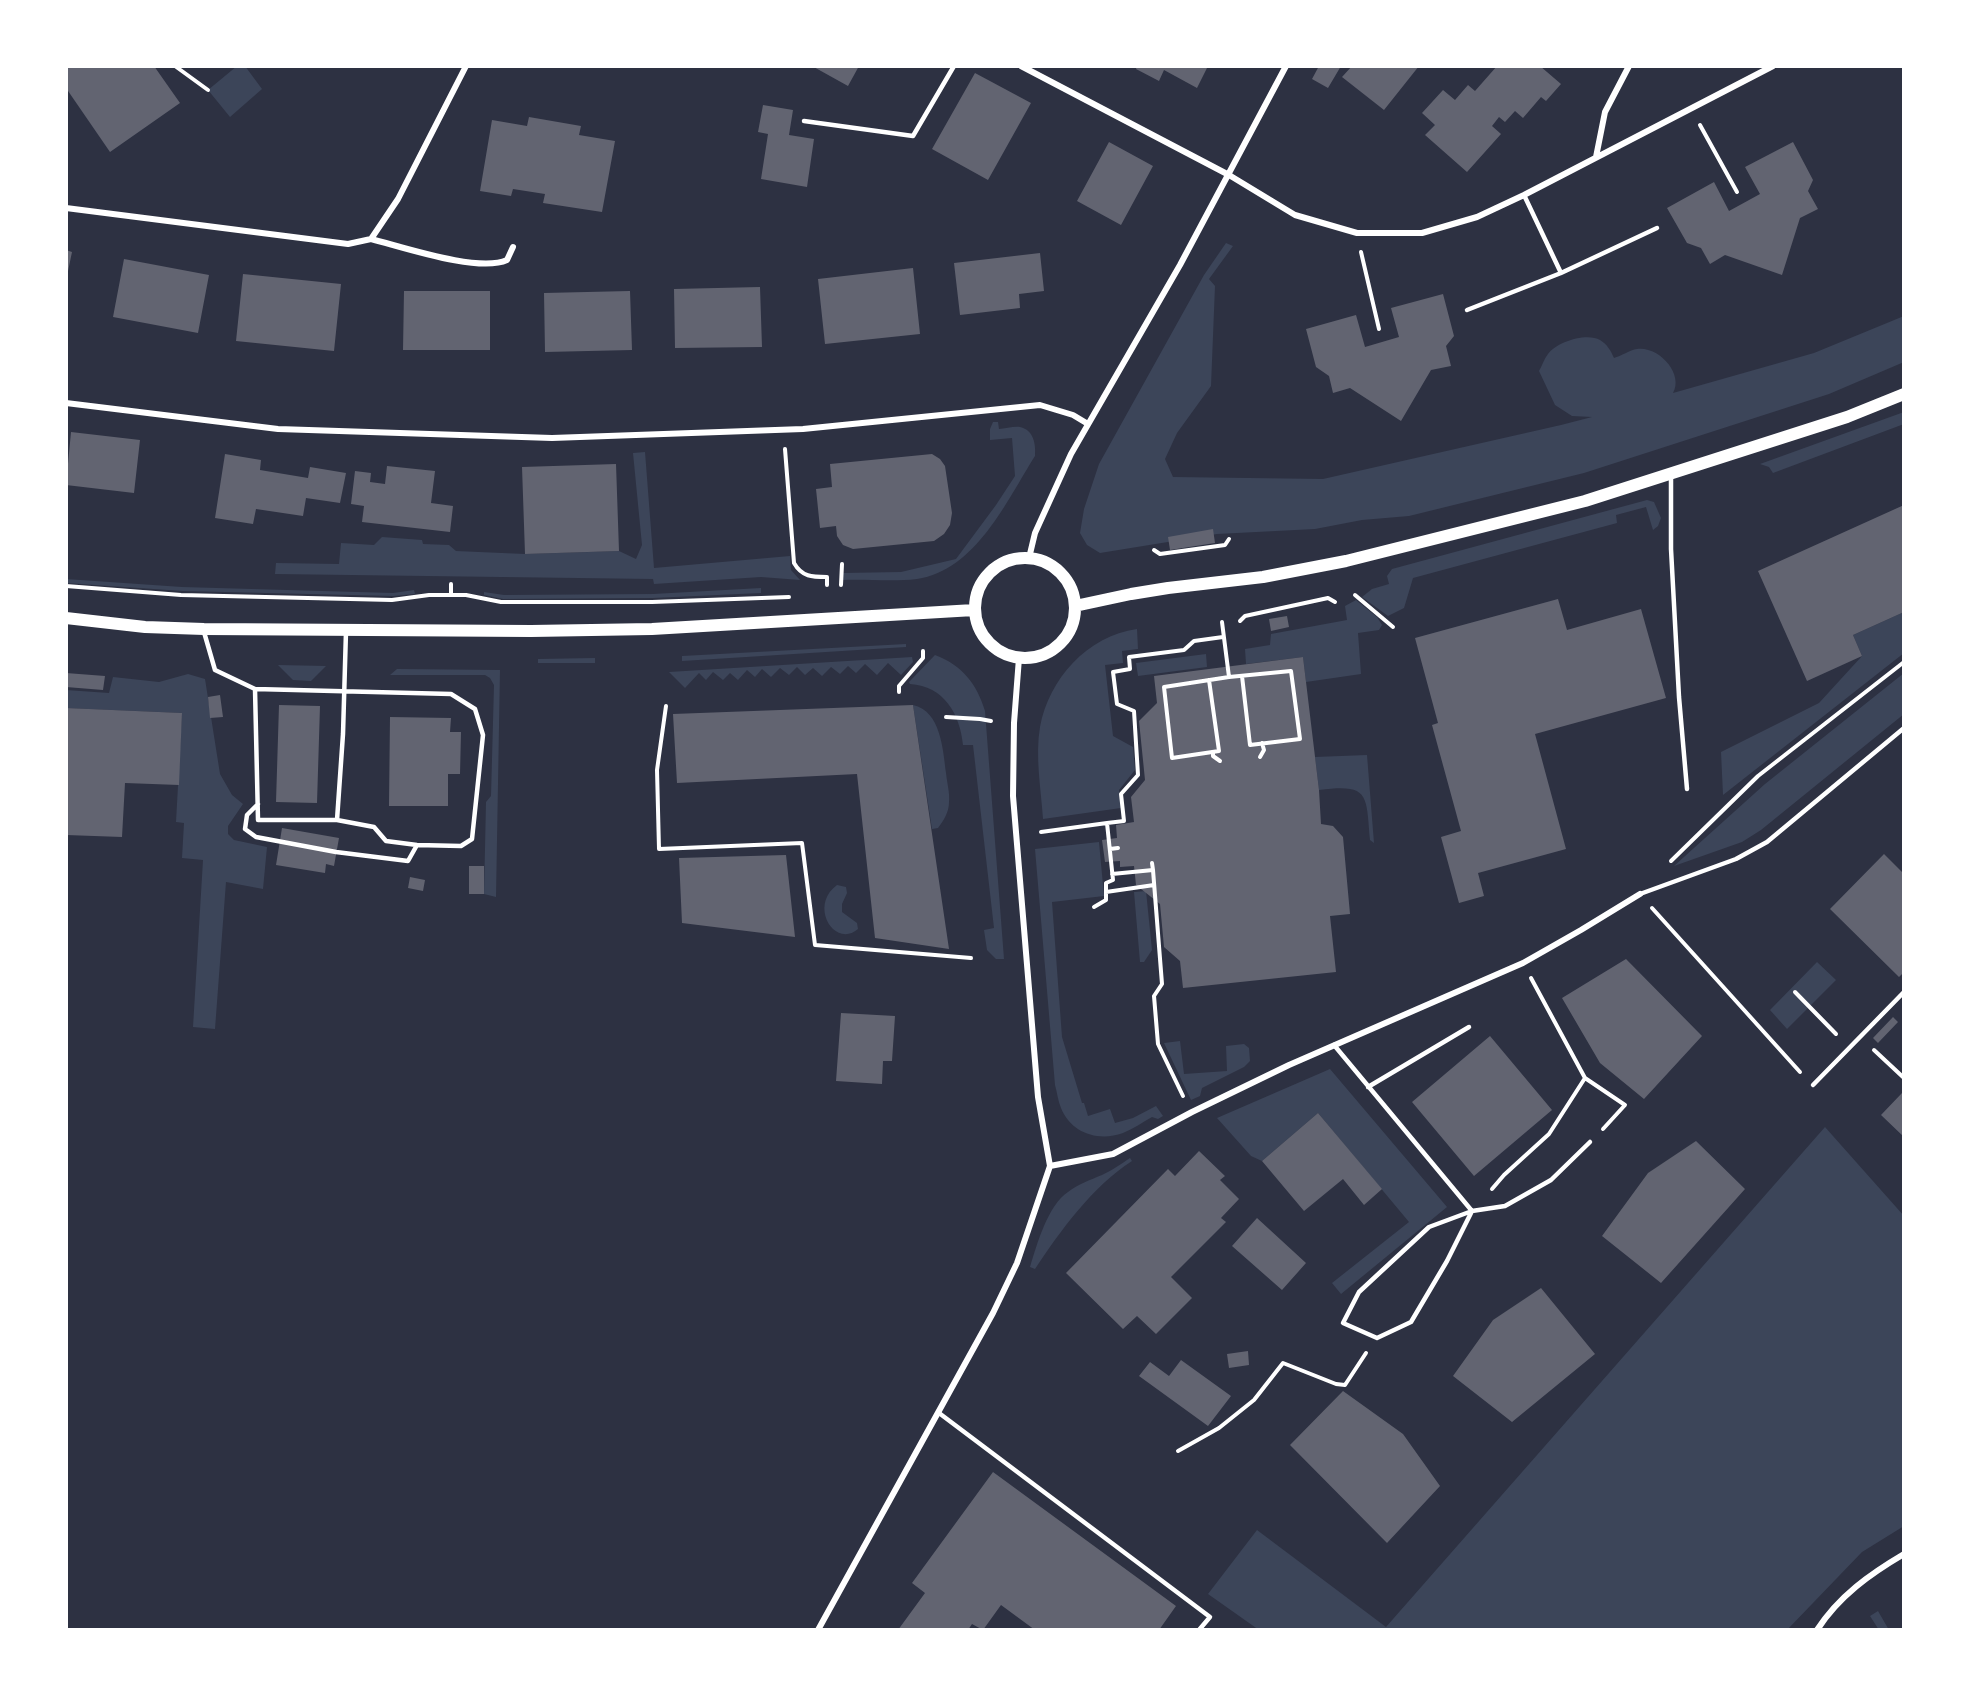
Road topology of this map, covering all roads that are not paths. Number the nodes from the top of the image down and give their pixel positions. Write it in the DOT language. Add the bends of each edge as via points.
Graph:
graph roads {
  1 [pos="466,66"];
  2 [pos="954,66"];
  3 [pos="1021,66"];
  4 [pos="1286,66"];
  5 [pos="1629,66"];
  6 [pos="1773,66"];
  7 [pos="804,121"];
  8 [pos="1596,157"];
  9 [pos="1229,175"];
  10 [pos="1524,195"];
  11 [pos="66,208"];
  12 [pos="1657,228"];
  13 [pos="371,239"];
  14 [pos="513,247"];
  15 [pos="1561,273"];
  16 [pos="1467,309"];
  17 [pos="1904,394"];
  18 [pos="66,404"];
  19 [pos="1088,424"];
  20 [pos="1671,473"];
  21 [pos="1029,558"];
  22 [pos="1075,606"];
  23 [pos="974,610"];
  24 [pos="66,618"];
  25 [pos="204,629"];
  26 [pos="346,631"];
  27 [pos="1019,658"];
  28 [pos="255,689"];
  29 [pos="344,691"];
  30 [pos="1904,728"];
  31 [pos="1687,789"];
  32 [pos="258,804"];
  33 [pos="337,820"];
  34 [pos="417,845"];
  35 [pos="1640,894"];
  36 [pos="1904,992"];
  37 [pos="1469,1027"];
  38 [pos="1334,1045"];
  39 [pos="1813,1085"];
  40 [pos="1368,1088"];
  41 [pos="1590,1142"];
  42 [pos="1050,1166"];
  43 [pos="1472,1211"];
  44 [pos="939,1413"];
  45 [pos="1904,1554"];
  46 [pos="819,1630"];
  47 [pos="1199,1630"];
  48 [pos="1817,1630"];
  1 -- 13 [label="street" via="398,199"];
  2 -- 7 [label="lane" via="913,136"];
  3 -- 9 [label="street"];
  4 -- 9 [label="street"];
  5 -- 8 [label="street" via="1605,112"];
  6 -- 8 [label="street"];
  8 -- 10 [label="street"];
  9 -- 10 [label="street" via="1294,215 1357,233 1422,233 1477,218"];
  9 -- 19 [label="street"];
  10 -- 15 [label="lane"];
  11 -- 13 [label="street" via="348,244"];
  12 -- 15 [label="lane"];
  13 -- 14 [label="street" via="461,261 498,264 507,260"];
  15 -- 16 [label="lane"];
  17 -- 20 [label="main road" via="1847,417"];
  18 -- 19 [label="street" via="290,429 552,438 783,430 1040,405"];
  19 -- 21 [label="street" via="1035,533"];
  20 -- 22 [label="main road" via="1585,501 1346,561 1263,578 1168,588"];
  20 -- 31 [label="lane" via="1671,549"];
  21 -- 22 [label="main road" via="1056,568 1066,579"];
  21 -- 23 [label="main road" via="1014,558 990,572 981,583"];
  22 -- 27 [label="main road" via="1066,637 1053,649"];
  23 -- 26 [label="main road" via="620,630"];
  23 -- 27 [label="main road" via="988,642 1002,653"];
  24 -- 25 [label="main road"];
  25 -- 26 [label="main road"];
  25 -- 28 [label="lane" via="215,670"];
  26 -- 29 [label="lane"];
  27 -- 42 [label="street" via="1013,796 1038,1096"];
  28 -- 29 [label="lane"];
  28 -- 32 [label="lane"];
  29 -- 33 [label="lane"];
  29 -- 34 [label="lane" via="452,694 475,708 483,735 472,839 461,846"];
  30 -- 35 [label="lane" via="1767,842 1736,859"];
  32 -- 33 [label="lane" via="258,820"];
  32 -- 34 [label="lane" via="247,815 245,829 256,837 408,861"];
  33 -- 34 [label="lane" via="374,827 386,841"];
  35 -- 38 [label="street" via="1523,963"];
  36 -- 39 [label="lane"];
  37 -- 40 [label="lane"];
  38 -- 40 [label="lane"];
  38 -- 42 [label="street" via="1113,1154"];
  40 -- 43 [label="lane"];
  41 -- 43 [label="lane" via="1551,1180 1505,1206"];
  42 -- 44 [label="street" via="1017,1263"];
  43 -- 43 [label="lane" via="1411,1322 1377,1338 1343,1323 1359,1292 1429,1227"];
  44 -- 46 [label="street"];
  44 -- 47 [label="lane" via="1210,1617"];
  45 -- 48 [label="street" via="1840,1600"];
}
